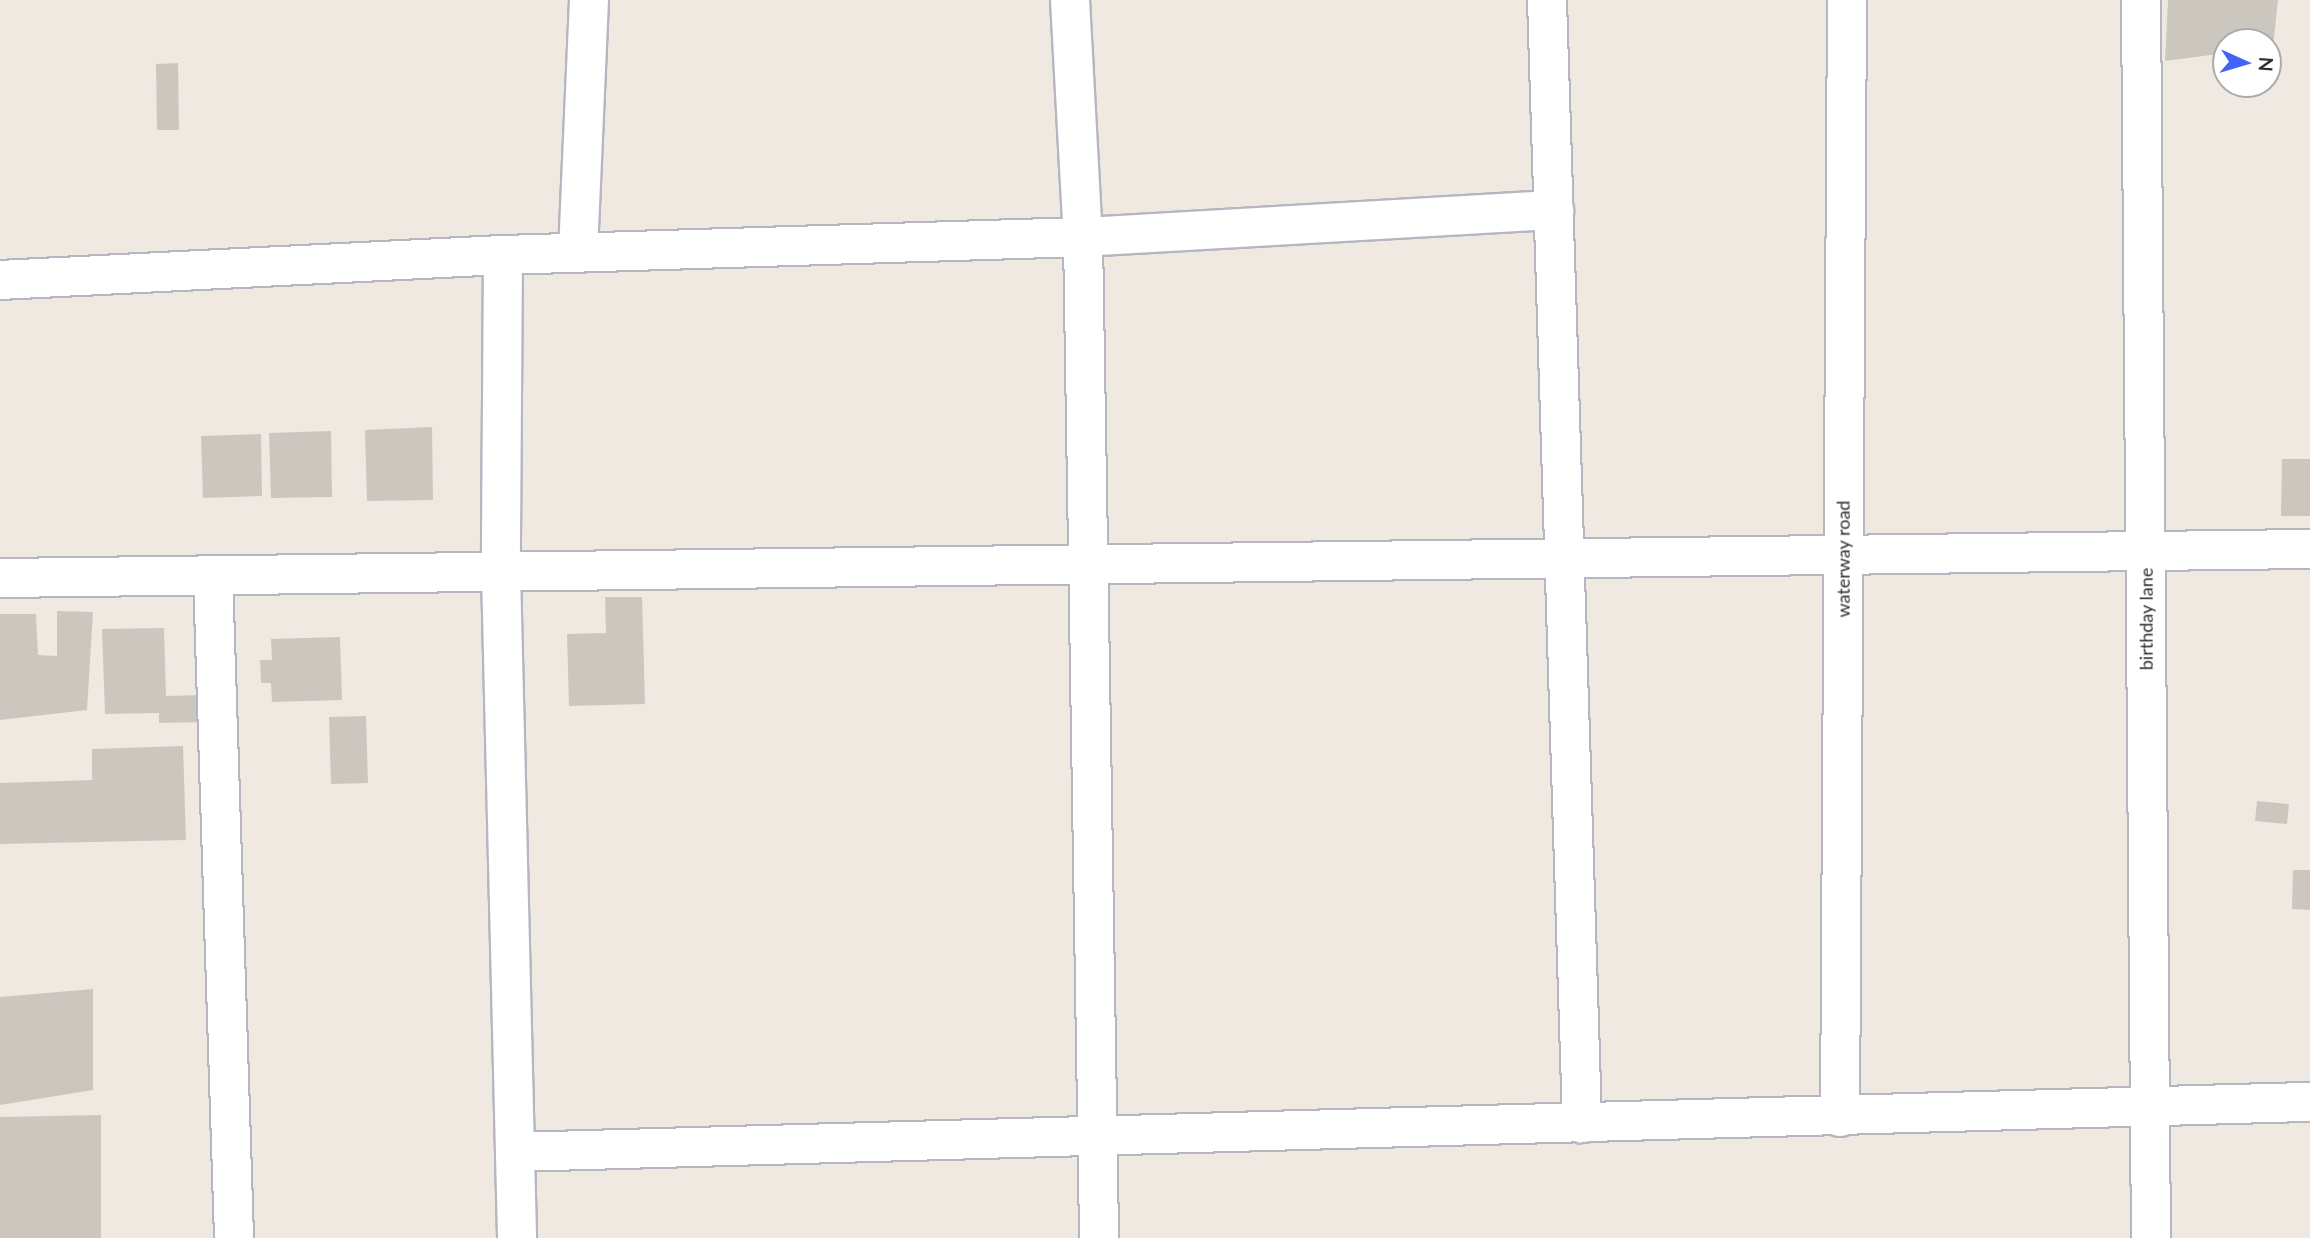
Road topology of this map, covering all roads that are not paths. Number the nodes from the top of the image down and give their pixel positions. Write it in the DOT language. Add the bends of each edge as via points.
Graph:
graph roads {
  1 [pos="589,0"];
  2 [pos="1070,0"];
  3 [pos="1548,0"];
  4 [pos="1847,0"];
  5 [pos="2141,0"];
  6 [pos="1554,210"];
  7 [pos="1083,237"];
  8 [pos="578,253"];
  9 [pos="503,255"];
  10 [pos="0,280"];
  11 [pos="2310,549"];
  12 [pos="2145,551"];
  13 [pos="1843,557"];
  14 [pos="1569,558"];
  15 [pos="1088,565"];
  16 [pos="501,572"];
  17 [pos="214,576"];
  18 [pos="0,578"];
  19 [pos="2310,1102"];
  20 [pos="2150,1107"];
  21 [pos="1840,1117"];
  22 [pos="1582,1123"];
  23 [pos="1098,1137"];
  24 [pos="515,1152"];
  25 [pos="234,1238"];
  26 [pos="517,1238"];
  27 [pos="1099,1238"];
  28 [pos="2151,1238"];
  1 -- 8 [label="street"];
  2 -- 7 [label="street"];
  3 -- 6 [label="street"];
  4 -- 13 [label="street, waterway road"];
  5 -- 12 [label="street, birthday lane"];
  6 -- 7 [label="street"];
  6 -- 14 [label="street"];
  7 -- 8 [label="street"];
  7 -- 15 [label="street"];
  8 -- 9 [label="street"];
  9 -- 10 [label="street"];
  9 -- 16 [label="street"];
  11 -- 12 [label="street"];
  12 -- 13 [label="street"];
  12 -- 20 [label="street, birthday lane"];
  13 -- 14 [label="street"];
  13 -- 21 [label="street, waterway road"];
  14 -- 15 [label="street"];
  14 -- 22 [label="street"];
  15 -- 16 [label="street"];
  15 -- 23 [label="street"];
  16 -- 17 [label="street"];
  16 -- 24 [label="street"];
  17 -- 18 [label="street"];
  17 -- 25 [label="street"];
  19 -- 20 [label="street"];
  20 -- 21 [label="street"];
  20 -- 28 [label="street, birthday lane"];
  21 -- 22 [label="street"];
  22 -- 23 [label="street"];
  23 -- 24 [label="street"];
  23 -- 27 [label="street"];
  24 -- 26 [label="street"];
}
